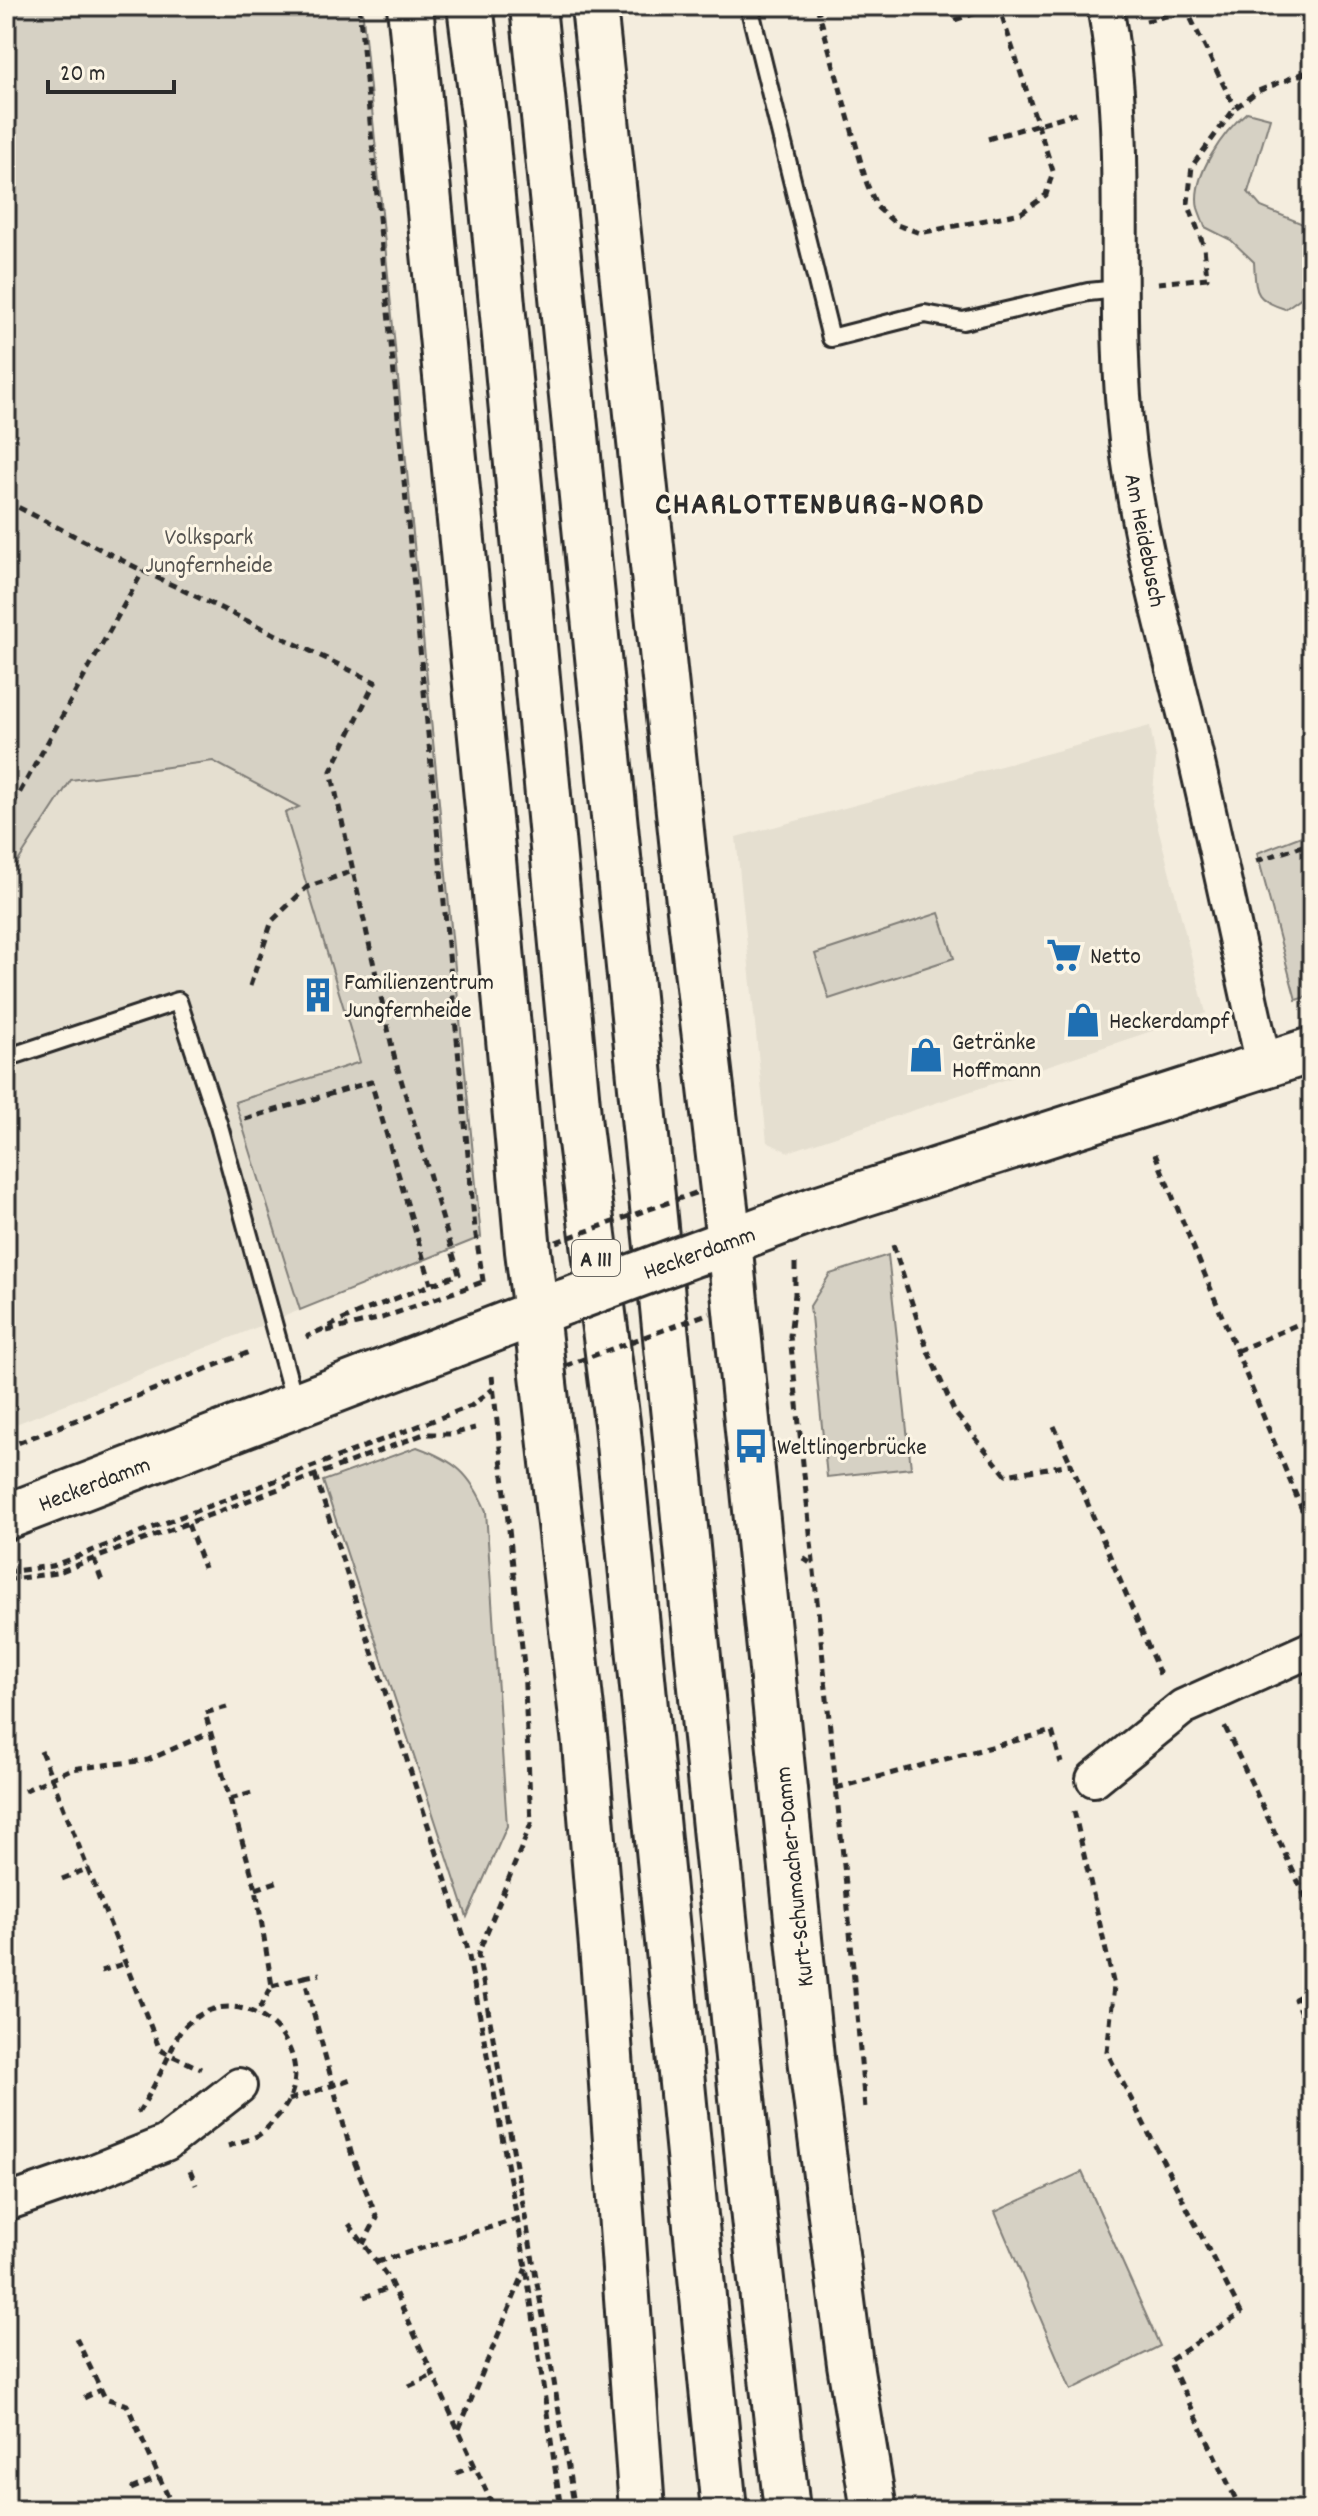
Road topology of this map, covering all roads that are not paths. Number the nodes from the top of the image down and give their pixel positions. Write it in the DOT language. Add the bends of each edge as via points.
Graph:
graph roads {
  1 [pos="410,6"];
  2 [pos="470,6"];
  3 [pos="533,6"];
  4 [pos="594,6"];
  5 [pos="749,6"];
  6 [pos="1105,6"];
  7 [pos="1134,286"];
  8 [pos="1312,1050"];
  9 [pos="6,1058"];
  10 [pos="1264,1065"];
  11 [pos="714,1247"];
  12 [pos="552,1307"];
  13 [pos="295,1404"];
  14 [pos="6,1517"];
  15 [pos="1312,1649"];
  16 [pos="1077,1785"];
  17 [pos="239,2086"];
  18 [pos="6,2203"];
  19 [pos="642,2510"];
  20 [pos="724,2510"];
  21 [pos="787,2510"];
  22 [pos="874,2510"];
  1 -- 12 [label="main road" via="528,1251"];
  2 -- 20 [label="main road, A 111" via="579,1126 617,1423"];
  3 -- 21 [label="main road"];
  4 -- 11 [label="main road, Kurt-Schumacher-Damm" via="684,859"];
  5 -- 7 [label="lane" via="831,338 925,314 963,321"];
  6 -- 7 [label="street, Am Heidebusch"];
  7 -- 10 [label="street, Am Heidebusch" via="1127,439 1137,505"];
  8 -- 10 [label="main road, Heckerdamm"];
  9 -- 13 [label="lane" via="178,1001 219,1126"];
  10 -- 11 [label="main road, Heckerdamm" via="816,1209"];
  11 -- 12 [label="main road, Heckerdamm, bridge"];
  11 -- 22 [label="main road, Kurt-Schumacher-Damm" via="811,2058"];
  12 -- 13 [label="main road, Heckerdamm"];
  12 -- 19 [label="main road"];
  13 -- 14 [label="main road, Heckerdamm"];
  15 -- 16 [label="street" via="1183,1707"];
  17 -- 18 [label="street" via="166,2143"];
}
